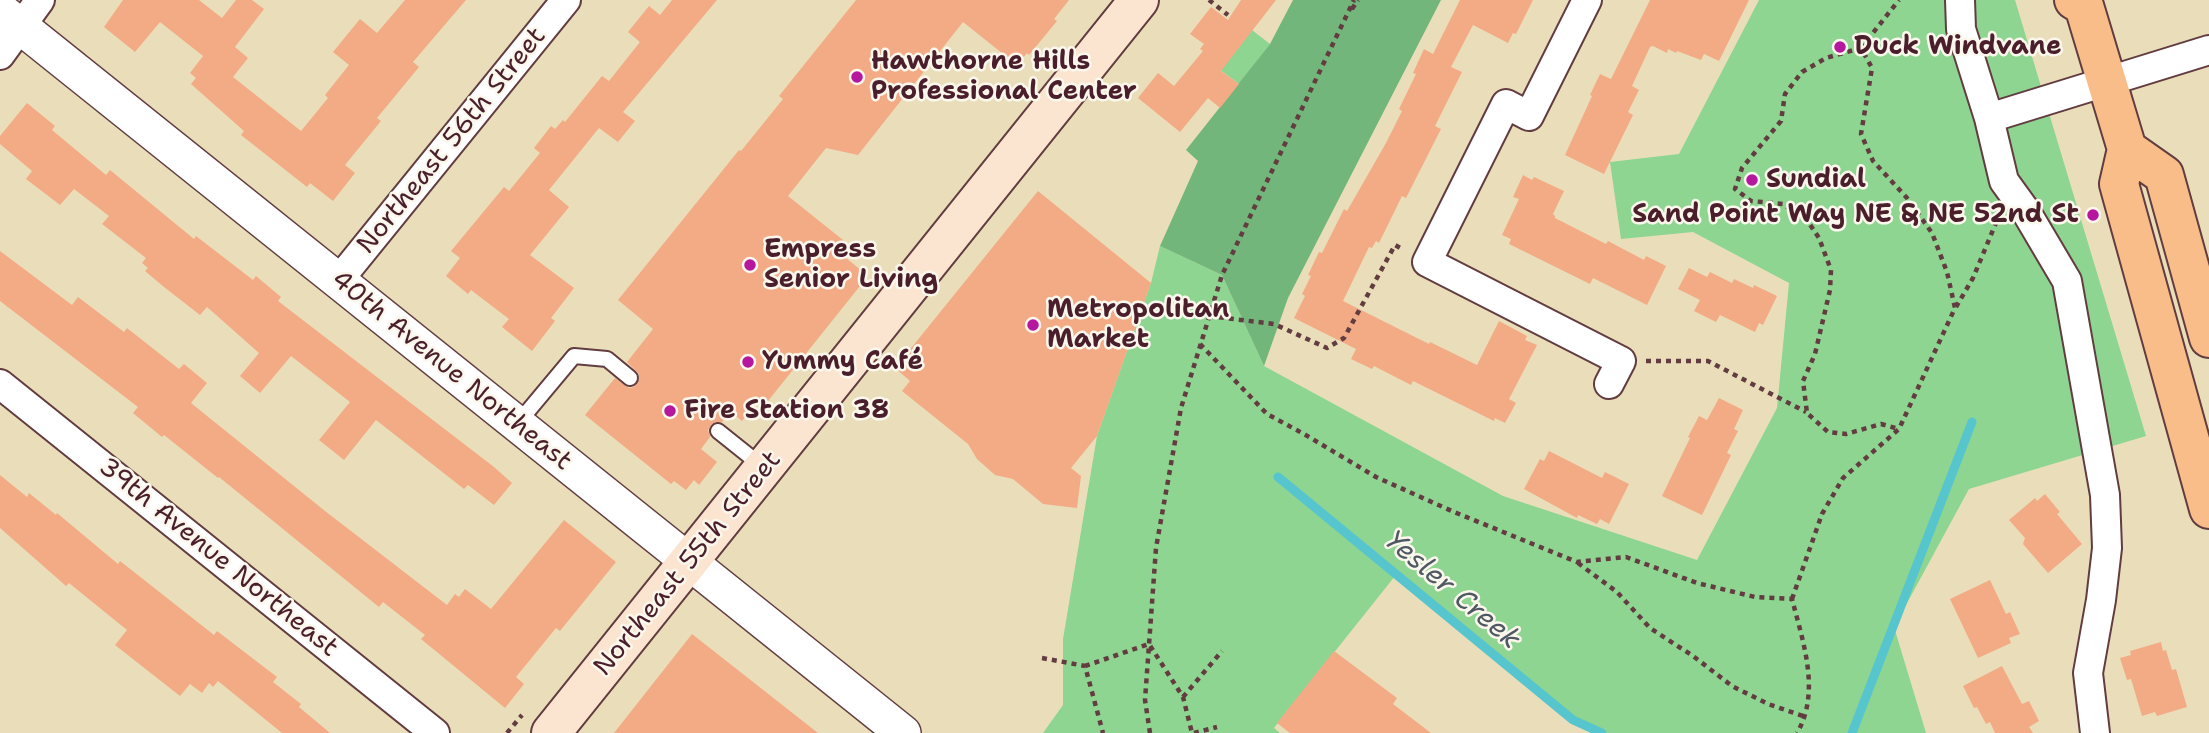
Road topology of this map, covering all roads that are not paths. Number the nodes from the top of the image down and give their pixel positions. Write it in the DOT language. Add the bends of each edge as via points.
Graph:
graph roads {
  1 [pos="566,0"];
  2 [pos="1139,0"];
  3 [pos="1587,0"];
  4 [pos="1960,0"];
  5 [pos="2081,2"];
  6 [pos="20,12"];
  7 [pos="2209,50"];
  8 [pos="0,55"];
  9 [pos="2108,83"];
  10 [pos="1989,118"];
  11 [pos="2127,149"];
  12 [pos="338,281"];
  13 [pos="2209,338"];
  14 [pos="1615,372"];
  15 [pos="630,378"];
  16 [pos="0,384"];
  17 [pos="517,424"];
  18 [pos="718,431"];
  19 [pos="765,468"];
  20 [pos="2209,509"];
  21 [pos="690,562"];
  22 [pos="435,733"];
  23 [pos="551,733"];
  24 [pos="903,733"];
  25 [pos="2095,733"];
  1 -- 12 [label="street, Northeast 56th Street"];
  2 -- 19 [label="main road, Northeast 55th Street"];
  3 -- 14 [label="street" via="1529,116 1506,104 1427,261"];
  4 -- 10 [label="street" via="1961,29"];
  5 -- 9 [label="main road"];
  6 -- 8 [label="street"];
  6 -- 12 [label="street, 40th Avenue Northeast"];
  7 -- 9 [label="street"];
  9 -- 10 [label="street"];
  9 -- 11 [label="main road"];
  10 -- 25 [label="street" via="2004,181 2067,281 2105,495 2107,548 2088,673"];
  11 -- 13 [label="main road" via="2164,175"];
  11 -- 20 [label="main road" via="2119,184"];
  12 -- 17 [label="street, 40th Avenue Northeast"];
  15 -- 17 [label="lane" via="607,359 574,355"];
  16 -- 22 [label="street, 39th Avenue Northeast"];
  17 -- 21 [label="street, 40th Avenue Northeast"];
  18 -- 19 [label="lane"];
  19 -- 21 [label="main road, Northeast 55th Street"];
  21 -- 23 [label="main road, Northeast 55th Street"];
  21 -- 24 [label="street, 40th Avenue Northeast"];
}
